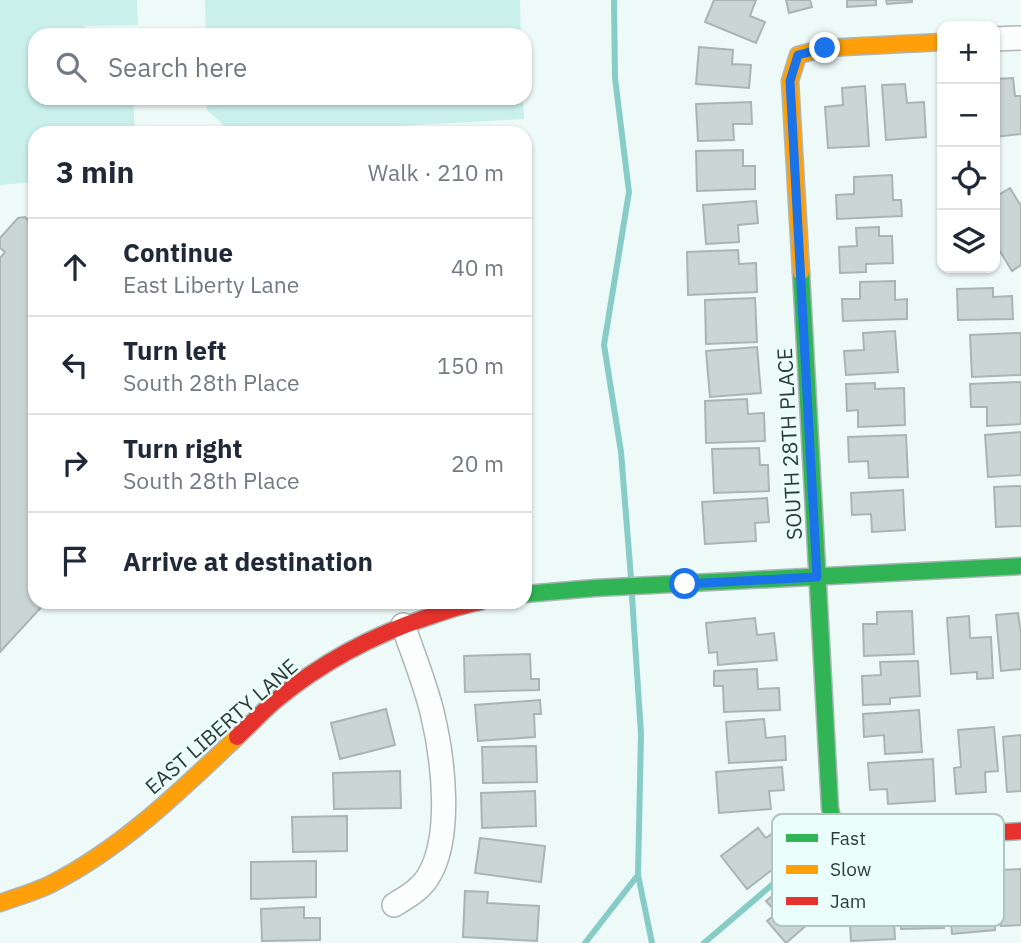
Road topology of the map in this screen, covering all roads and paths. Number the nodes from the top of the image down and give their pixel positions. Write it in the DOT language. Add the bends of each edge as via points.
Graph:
graph roads {
  1 [pos="1021,38"];
  2 [pos="1000,39"];
  3 [pos="937,42"];
  4 [pos="1021,566"];
  5 [pos="817,577"];
  6 [pos="532,593"];
  7 [pos="452,609"];
  8 [pos="403,625"];
  9 [pos="831,814"];
  10 [pos="0,903"];
  11 [pos="394,905"];
  1 -- 2 [label="street"];
  3 -- 5 [label="street, SOUTH 28TH PLACE" via="825,48 798,55 790,81"];
  4 -- 5 [label="street"];
  5 -- 6 [label="street"];
  5 -- 9 [label="street, SOUTH 28TH PLACE"];
  7 -- 8 [label="street, EAST LIBERTY LANE"];
  8 -- 10 [label="street, EAST LIBERTY LANE" via="362,643 276,700 173,798 100,854 50,884"];
  8 -- 11 [label="street" via="432,712 444,799 436,860 426,880"];
}
